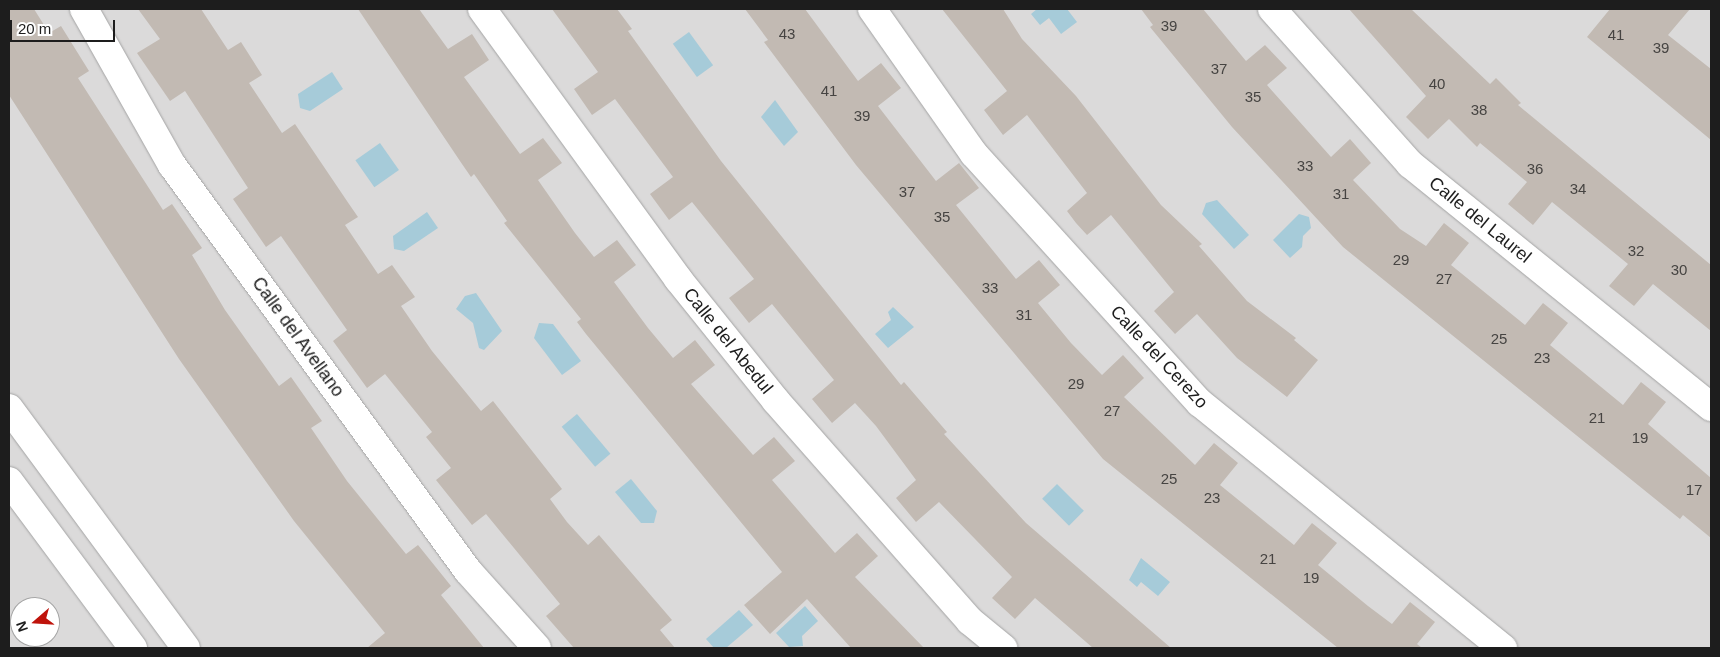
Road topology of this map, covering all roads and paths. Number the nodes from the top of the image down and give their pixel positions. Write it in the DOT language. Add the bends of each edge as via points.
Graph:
graph roads {
  1 [pos="84,9"];
  2 [pos="482,9"];
  3 [pos="872,9"];
  4 [pos="1272,9"];
  5 [pos="1711,407"];
  6 [pos="9,408"];
  7 [pos="9,481"];
  8 [pos="133,648"];
  9 [pos="186,648"];
  10 [pos="537,648"];
  11 [pos="1004,648"];
  12 [pos="1504,648"];
  1 -- 10 [label="street, Calle del Avellano" via="172,165 468,571"];
  2 -- 11 [label="street, Calle del Abedul" via="678,279 770,393 970,621"];
  3 -- 12 [label="street, Calle del Cerezo" via="974,154 1200,403"];
  4 -- 5 [label="street, Calle del Laurel" via="1410,164"];
  6 -- 9 [label="street"];
  7 -- 8 [label="street"];
}
